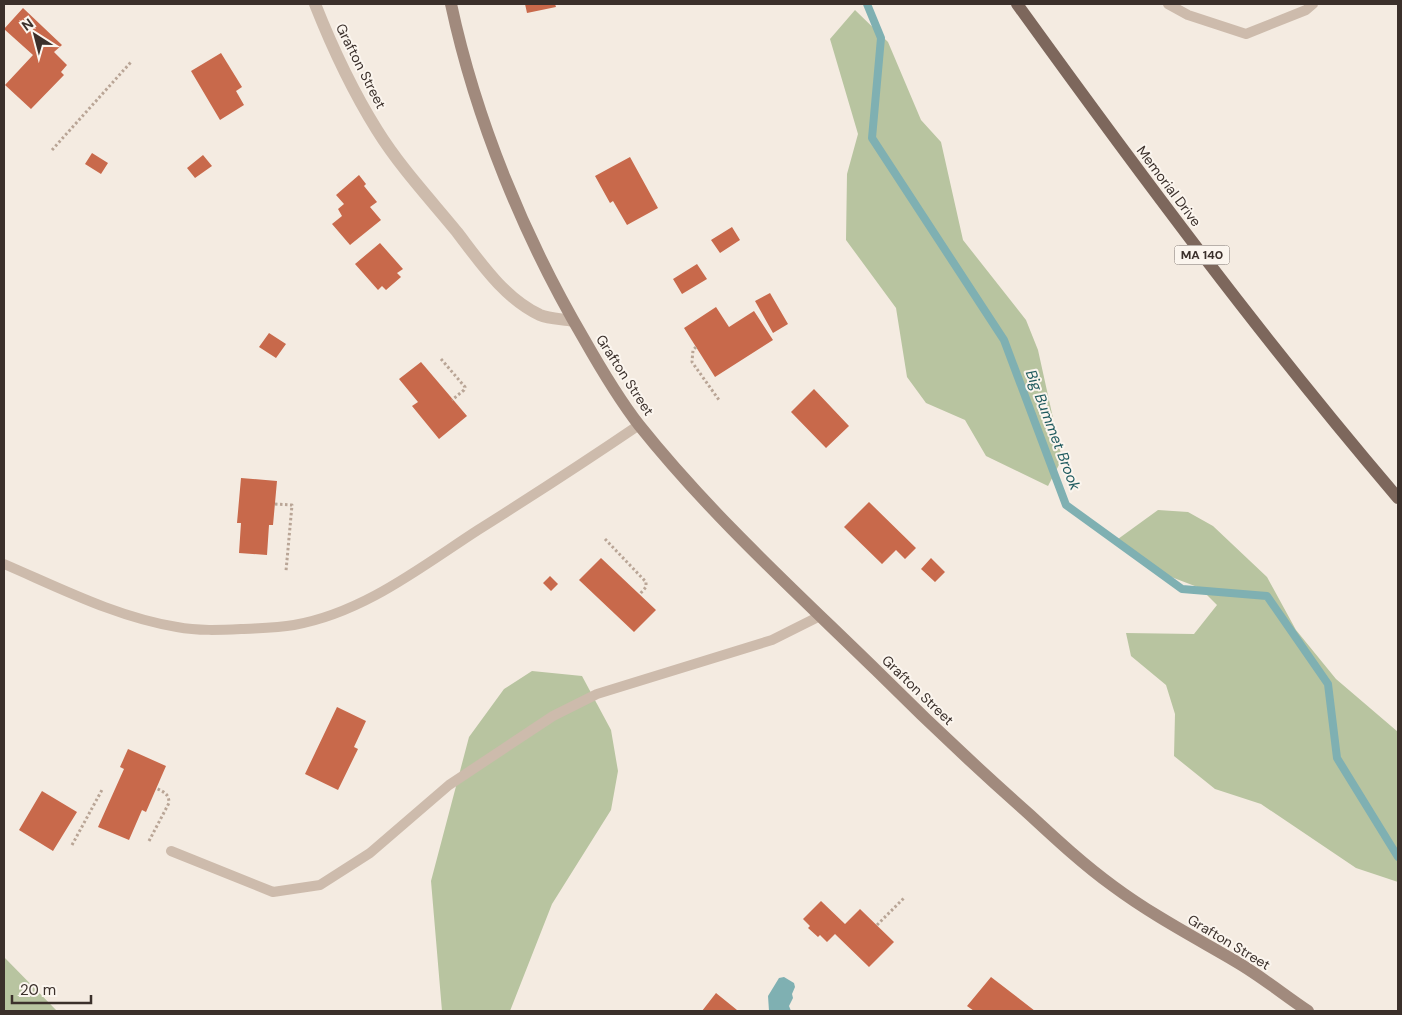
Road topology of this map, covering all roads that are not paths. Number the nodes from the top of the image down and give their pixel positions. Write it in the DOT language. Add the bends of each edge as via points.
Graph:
graph roads {
  1 [pos="315,4"];
  2 [pos="451,4"];
  3 [pos="1017,4"];
  4 [pos="1168,4"];
  5 [pos="1313,4"];
  6 [pos="573,321"];
  7 [pos="639,425"];
  8 [pos="1398,498"];
  9 [pos="4,564"];
  10 [pos="820,616"];
  11 [pos="171,851"];
  12 [pos="1308,1011"];
  1 -- 6 [label="street, Grafton Street" via="339,59 378,131 477,258 518,302 541,316"];
  2 -- 6 [label="street, Grafton Street" via="499,163 514,201"];
  3 -- 8 [label="main road, Memorial Drive / MA 140" via="1211,266 1296,376"];
  4 -- 5 [label="lane" via="1188,15 1246,34 1306,10"];
  6 -- 7 [label="street, Grafton Street" via="614,391"];
  7 -- 9 [label="lane" via="385,590 338,612 296,624 222,630 176,627 105,607"];
  7 -- 10 [label="street, Grafton Street" via="733,530"];
  10 -- 11 [label="lane" via="772,640 597,694 553,716 449,785 370,853 320,885 273,892"];
  10 -- 12 [label="street, Grafton Street" via="994,783 1110,884 1173,926 1238,963"];
}
